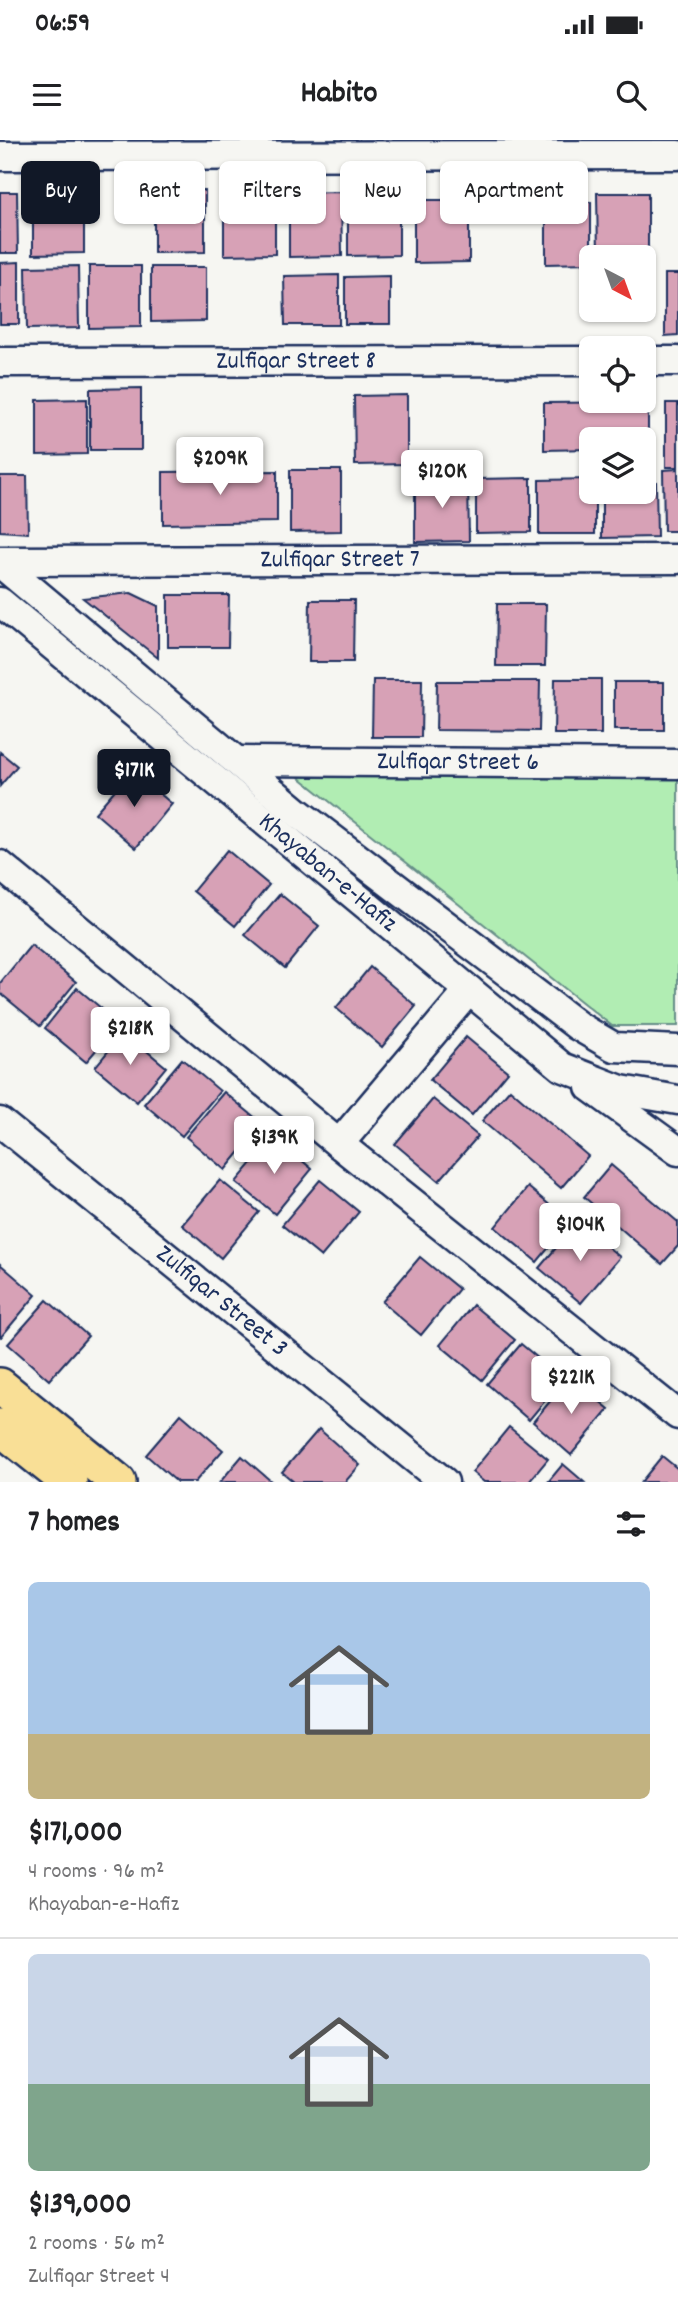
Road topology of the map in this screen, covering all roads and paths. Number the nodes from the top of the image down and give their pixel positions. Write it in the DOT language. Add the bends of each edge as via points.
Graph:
graph roads {
  1 [pos="678,155"];
  2 [pos="0,156"];
  3 [pos="579,361"];
  4 [pos="656,361"];
  5 [pos="678,361"];
  6 [pos="0,362"];
  7 [pos="678,559"];
  8 [pos="0,562"];
  9 [pos="0,602"];
  10 [pos="238,761"];
  11 [pos="678,764"];
  12 [pos="0,865"];
  13 [pos="468,990"];
  14 [pos="678,1050"];
  15 [pos="562,1067"];
  16 [pos="678,1100"];
  17 [pos="0,1122"];
  18 [pos="338,1143"];
  19 [pos="678,1151"];
  20 [pos="0,1386"];
  21 [pos="678,1415"];
  22 [pos="0,1427"];
  23 [pos="69,1482"];
  24 [pos="118,1482"];
  25 [pos="444,1482"];
  1 -- 2 [label="street"];
  3 -- 6 [label="street, Zulfiqar Street 8"];
  4 -- 5 [label="street"];
  7 -- 8 [label="street, Zulfiqar Street 7"];
  8 -- 10 [label="street, Khayaban-e-Hafiz"];
  9 -- 13 [label="street, Khayaban-e-Hafiz"];
  10 -- 11 [label="street, Zulfiqar Street 6"];
  10 -- 14 [label="street, Khayaban-e-Hafiz" via="297,812 578,1026 614,1047"];
  12 -- 18 [label="street"];
  13 -- 15 [label="street, Khayaban-e-Hafiz"];
  13 -- 18 [label="street"];
  15 -- 16 [label="street, Khayaban-e-Hafiz" via="621,1090"];
  15 -- 19 [label="street"];
  17 -- 25 [label="street, Zulfiqar Street 3"];
  18 -- 21 [label="street"];
  20 -- 24 [label="main road"];
  22 -- 23 [label="main road"];
}
